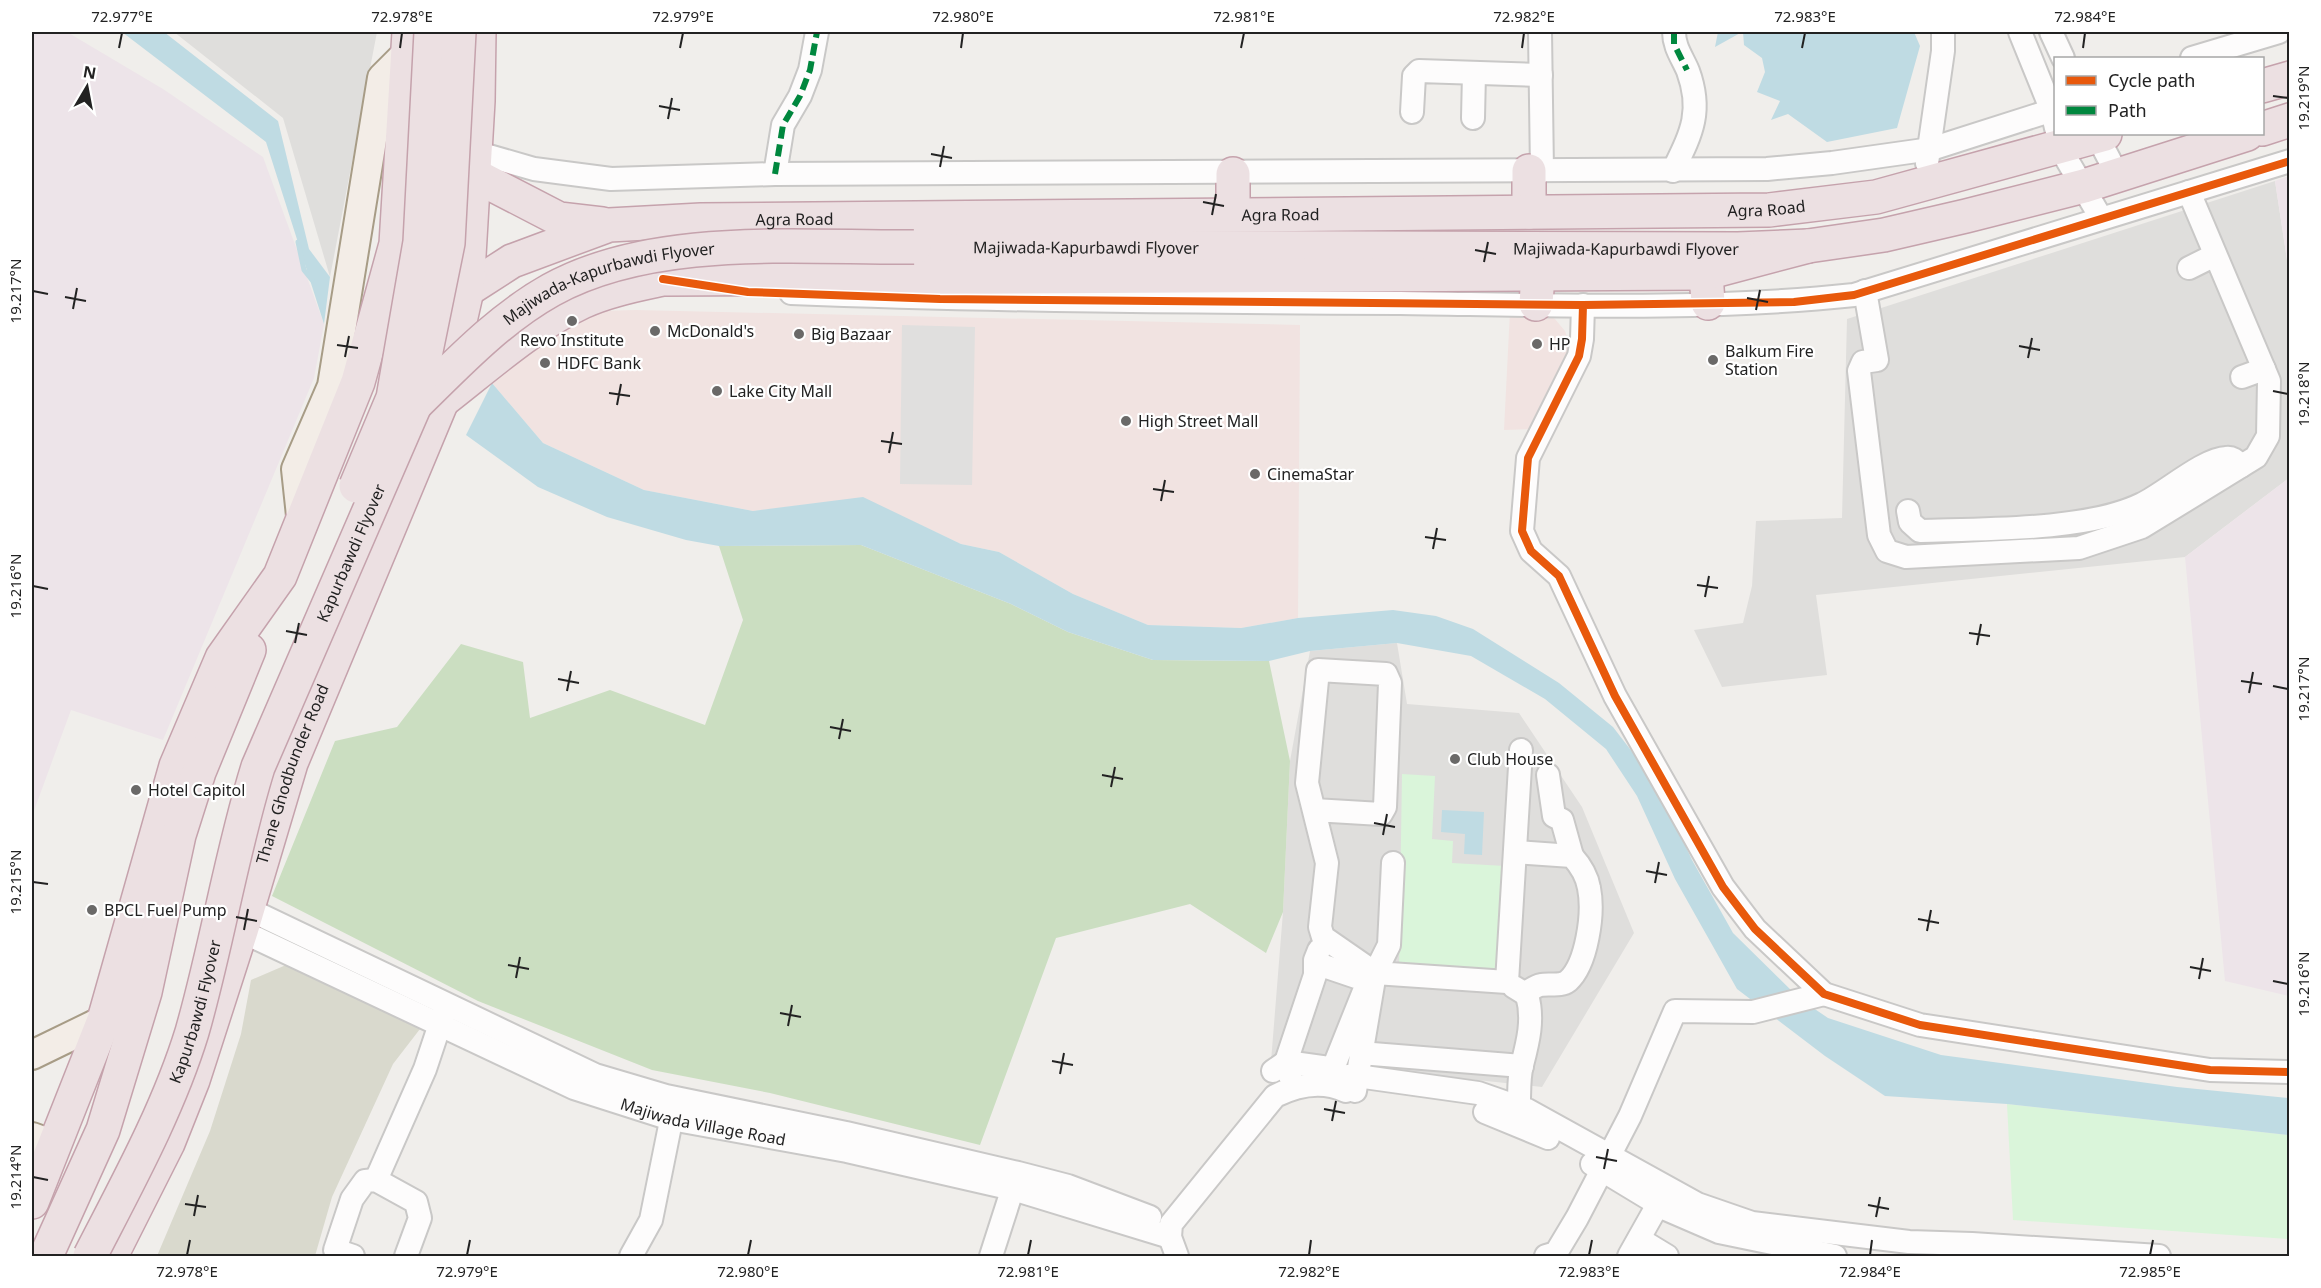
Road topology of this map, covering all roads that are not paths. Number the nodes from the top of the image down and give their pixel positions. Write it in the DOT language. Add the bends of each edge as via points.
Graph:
graph roads {
  1 [pos="431,32"];
  2 [pos="446,32"];
  3 [pos="459,32"];
  4 [pos="479,32"];
  5 [pos="817,32"];
  6 [pos="1540,32"];
  7 [pos="1674,32"];
  8 [pos="1943,32"];
  9 [pos="2020,32"];
  10 [pos="2051,32"];
  11 [pos="2279,32"];
  12 [pos="408,42"];
  13 [pos="2063,57"];
  14 [pos="2195,57"];
  15 [pos="1473,73"];
  16 [pos="1541,75"];
  17 [pos="2289,78"];
  18 [pos="2264,85"];
  19 [pos="1412,112"];
  20 [pos="1473,118"];
  21 [pos="2289,120"];
  22 [pos="2054,121"];
  23 [pos="2054,126"];
  24 [pos="2054,127"];
  25 [pos="2264,128"];
  26 [pos="2060,135"];
  27 [pos="2100,135"];
  28 [pos="2244,135"];
  29 [pos="1931,149"];
  30 [pos="2289,161"];
  31 [pos="475,164"];
  32 [pos="1535,171"];
  33 [pos="1673,171"];
  34 [pos="775,174"];
  35 [pos="1233,174"];
  36 [pos="2117,174"];
  37 [pos="1921,184"];
  38 [pos="2084,186"];
  39 [pos="2189,192"];
  40 [pos="1529,212"];
  41 [pos="1233,214"];
  42 [pos="2101,218"];
  43 [pos="609,225"];
  44 [pos="1808,246"];
  45 [pos="2215,255"];
  46 [pos="2189,268"];
  47 [pos="1707,288"];
  48 [pos="1537,289"];
  49 [pos="466,290"];
  50 [pos="384,291"];
  51 [pos="1865,291"];
  52 [pos="426,294"];
  53 [pos="1583,305"];
  54 [pos="2264,369"];
  55 [pos="2242,377"];
  56 [pos="358,382"];
  57 [pos="429,403"];
  58 [pos="2241,466"];
  59 [pos="309,470"];
  60 [pos="401,500"];
  61 [pos="1908,512"];
  62 [pos="279,576"];
  63 [pos="1521,750"];
  64 [pos="1548,775"];
  65 [pos="1314,810"];
  66 [pos="1515,852"];
  67 [pos="1572,856"];
  68 [pos="1393,863"];
  69 [pos="245,920"];
  70 [pos="1323,937"];
  71 [pos="1315,963"];
  72 [pos="1376,973"];
  73 [pos="1516,988"];
  74 [pos="1818,996"];
  75 [pos="443,1015"];
  76 [pos="104,1020"];
  77 [pos="1361,1047"];
  78 [pos="32,1055"];
  79 [pos="1522,1066"];
  80 [pos="1280,1067"];
  81 [pos="2289,1072"];
  82 [pos="1356,1083"];
  83 [pos="1294,1086"];
  84 [pos="673,1108"];
  85 [pos="1518,1115"];
  86 [pos="43,1141"];
  87 [pos="1604,1163"];
  88 [pos="375,1180"];
  89 [pos="1018,1185"];
  90 [pos="1663,1197"];
  91 [pos="32,1202"];
  92 [pos="1173,1239"];
  93 [pos="132,1242"];
  94 [pos="1634,1248"];
  95 [pos="1909,1249"];
  96 [pos="1942,1250"];
  97 [pos="340,1254"];
  98 [pos="46,1257"];
  99 [pos="74,1257"];
  100 [pos="90,1257"];
  101 [pos="111,1257"];
  102 [pos="406,1257"];
  103 [pos="631,1257"];
  104 [pos="991,1257"];
  105 [pos="1001,1257"];
  106 [pos="1546,1257"];
  107 [pos="1667,1257"];
  108 [pos="1835,1257"];
  109 [pos="2159,1257"];
  1 -- 99 [label="highway, Kapurbawdi Flyover, bridge" via="420,242 393,398 256,721 232,786 157,1079 119,1168"];
  2 -- 52 [label="street"];
  3 -- 57 [label="highway, Kapurbawdi Flyover, bridge" via="448,243"];
  4 -- 31 [label="highway, Thane Ghodbunder Road"];
  5 -- 34 [label="street" via="810,70 783,125"];
  6 -- 16 [label="street"];
  7 -- 33 [label="street" via="1674,44 1694,91 1696,114 1692,132"];
  8 -- 29 [label="street"];
  9 -- 22 [label="street"];
  10 -- 13 [label="street"];
  11 -- 14 [label="street"];
  12 -- 50 [label="highway" via="396,244"];
  12 -- 59 [label="main road" via="382,78 332,386"];
  15 -- 16 [label="street"];
  15 -- 19 [label="street" via="1419,71 1413,76"];
  15 -- 20 [label="street"];
  16 -- 32 [label="street"];
  17 -- 18 [label="highway"];
  21 -- 25 [label="highway"];
  23 -- 29 [label="street"];
  24 -- 37 [label="highway, Agra Road"];
  26 -- 38 [label="street"];
  27 -- 36 [label="street"];
  28 -- 36 [label="highway"];
  29 -- 33 [label="street" via="1788,167"];
  29 -- 37 [label="street"];
  30 -- 39 [label="street"];
  31 -- 34 [label="street" via="611,179"];
  31 -- 43 [label="highway" via="559,219"];
  31 -- 49 [label="highway, Thane Ghodbunder Road"];
  32 -- 33 [label="street"];
  32 -- 35 [label="street"];
  32 -- 40 [label="highway"];
  34 -- 35 [label="street"];
  35 -- 41 [label="highway"];
  36 -- 38 [label="highway"];
  37 -- 40 [label="highway, Agra Road" via="1876,197 1768,210"];
  38 -- 42 [label="street"];
  38 -- 44 [label="highway" via="1884,235"];
  39 -- 42 [label="street"];
  39 -- 45 [label="street"];
  40 -- 41 [label="highway, Agra Road"];
  41 -- 43 [label="highway, Agra Road" via="701,220"];
  42 -- 51 [label="street"];
  43 -- 49 [label="highway, Agra Road" via="512,261"];
  44 -- 47 [label="highway"];
  44 -- 57 [label="highway, Majiwada-Kapurbawdi Flyover, bridge" via="706,248 613,264 550,291 519,311 460,361"];
  45 -- 46 [label="street"];
  45 -- 54 [label="street"];
  47 -- 48 [label="highway"];
  47 -- 51 [label="street" via="1794,302"];
  47 -- 53 [label="street"];
  48 -- 53 [label="street"];
  48 -- 57 [label="highway" via="663,279 581,303"];
  49 -- 52 [label="highway, Agra Road"];
  49 -- 57 [label="highway, Thane Ghodbunder Road"];
  50 -- 52 [label="highway, Agra Road"];
  50 -- 56 [label="highway"];
  51 -- 58 [label="street" via="1879,367 1863,362 1858,371 1879,535 1887,551 1906,557 2079,548 2142,527"];
  53 -- 74 [label="street" via="1579,356 1528,458 1522,531 1531,551 1559,576 1616,696 1723,887 1755,929"];
  54 -- 55 [label="street"];
  54 -- 58 [label="street" via="2269,381 2268,436 2256,457"];
  56 -- 57 [label="highway"];
  56 -- 59 [label="highway"];
  57 -- 60 [label="highway, Thane Ghodbunder Road"];
  57 -- 100 [label="highway, Kapurbawdi Flyover, bridge" via="258,767 192,1032 157,1120"];
  58 -- 61 [label="street" via="2235,459 2224,457 2141,505 2080,523 1920,531 1910,522"];
  59 -- 60 [label="highway"];
  59 -- 62 [label="highway" via="302,525"];
  60 -- 69 [label="highway, Thane Ghodbunder Road" via="291,762"];
  62 -- 76 [label="highway" via="222,658 176,766"];
  62 -- 98 [label="highway" via="199,772 179,835 145,992 103,1130"];
  63 -- 66 [label="street"];
  64 -- 67 [label="street" via="1554,816 1562,820"];
  65 -- 65 [label="street" via="1307,783 1318,670 1386,674 1390,683 1385,807 1380,814"];
  65 -- 70 [label="street" via="1328,863 1320,927"];
  66 -- 67 [label="street"];
  66 -- 73 [label="street"];
  67 -- 73 [label="street" via="1583,868 1590,890 1587,945 1580,964 1562,984"];
  68 -- 72 [label="street" via="1389,945"];
  69 -- 75 [label="street, Majiwada Village Road"];
  69 -- 93 [label="highway, Thane Ghodbunder Road" via="193,1080"];
  70 -- 71 [label="street"];
  70 -- 72 [label="street"];
  71 -- 77 [label="street" via="1368,981"];
  71 -- 80 [label="street" via="1315,975"];
  72 -- 73 [label="street"];
  72 -- 77 [label="street"];
  73 -- 79 [label="street" via="1531,1010"];
  74 -- 81 [label="street" via="1920,1025 2210,1070"];
  74 -- 87 [label="street" via="1753,1012 1675,1011 1630,1116"];
  75 -- 84 [label="street, Majiwada Village Road" via="574,1088 601,1087"];
  75 -- 88 [label="street" via="425,1069"];
  76 -- 78 [label="main road"];
  76 -- 86 [label="highway"];
  77 -- 79 [label="street"];
  77 -- 80 [label="street" via="1329,1068"];
  77 -- 82 [label="street"];
  79 -- 85 [label="street"];
  80 -- 83 [label="street"];
  82 -- 83 [label="street" via="1347,1076 1333,1085"];
  82 -- 85 [label="street" via="1450,1095 1478,1093"];
  83 -- 92 [label="street" via="1275,1096"];
  84 -- 89 [label="street, Majiwada Village Road" via="847,1151"];
  84 -- 103 [label="street" via="651,1220"];
  85 -- 87 [label="street"];
  86 -- 91 [label="highway"];
  87 -- 90 [label="street"];
  87 -- 106 [label="street" via="1556,1253"];
  88 -- 97 [label="street" via="365,1181 352,1199"];
  88 -- 102 [label="street" via="416,1202 420,1218"];
  89 -- 92 [label="street, Majiwada Village Road"];
  89 -- 104 [label="street"];
  89 -- 105 [label="street"];
  90 -- 94 [label="street"];
  90 -- 95 [label="street" via="1697,1204 1752,1224"];
  90 -- 108 [label="street" via="1726,1234"];
  93 -- 101 [label="highway, Thane Ghodbunder Road"];
  94 -- 107 [label="street"];
  95 -- 96 [label="street"];
  96 -- 109 [label="street"];
}
